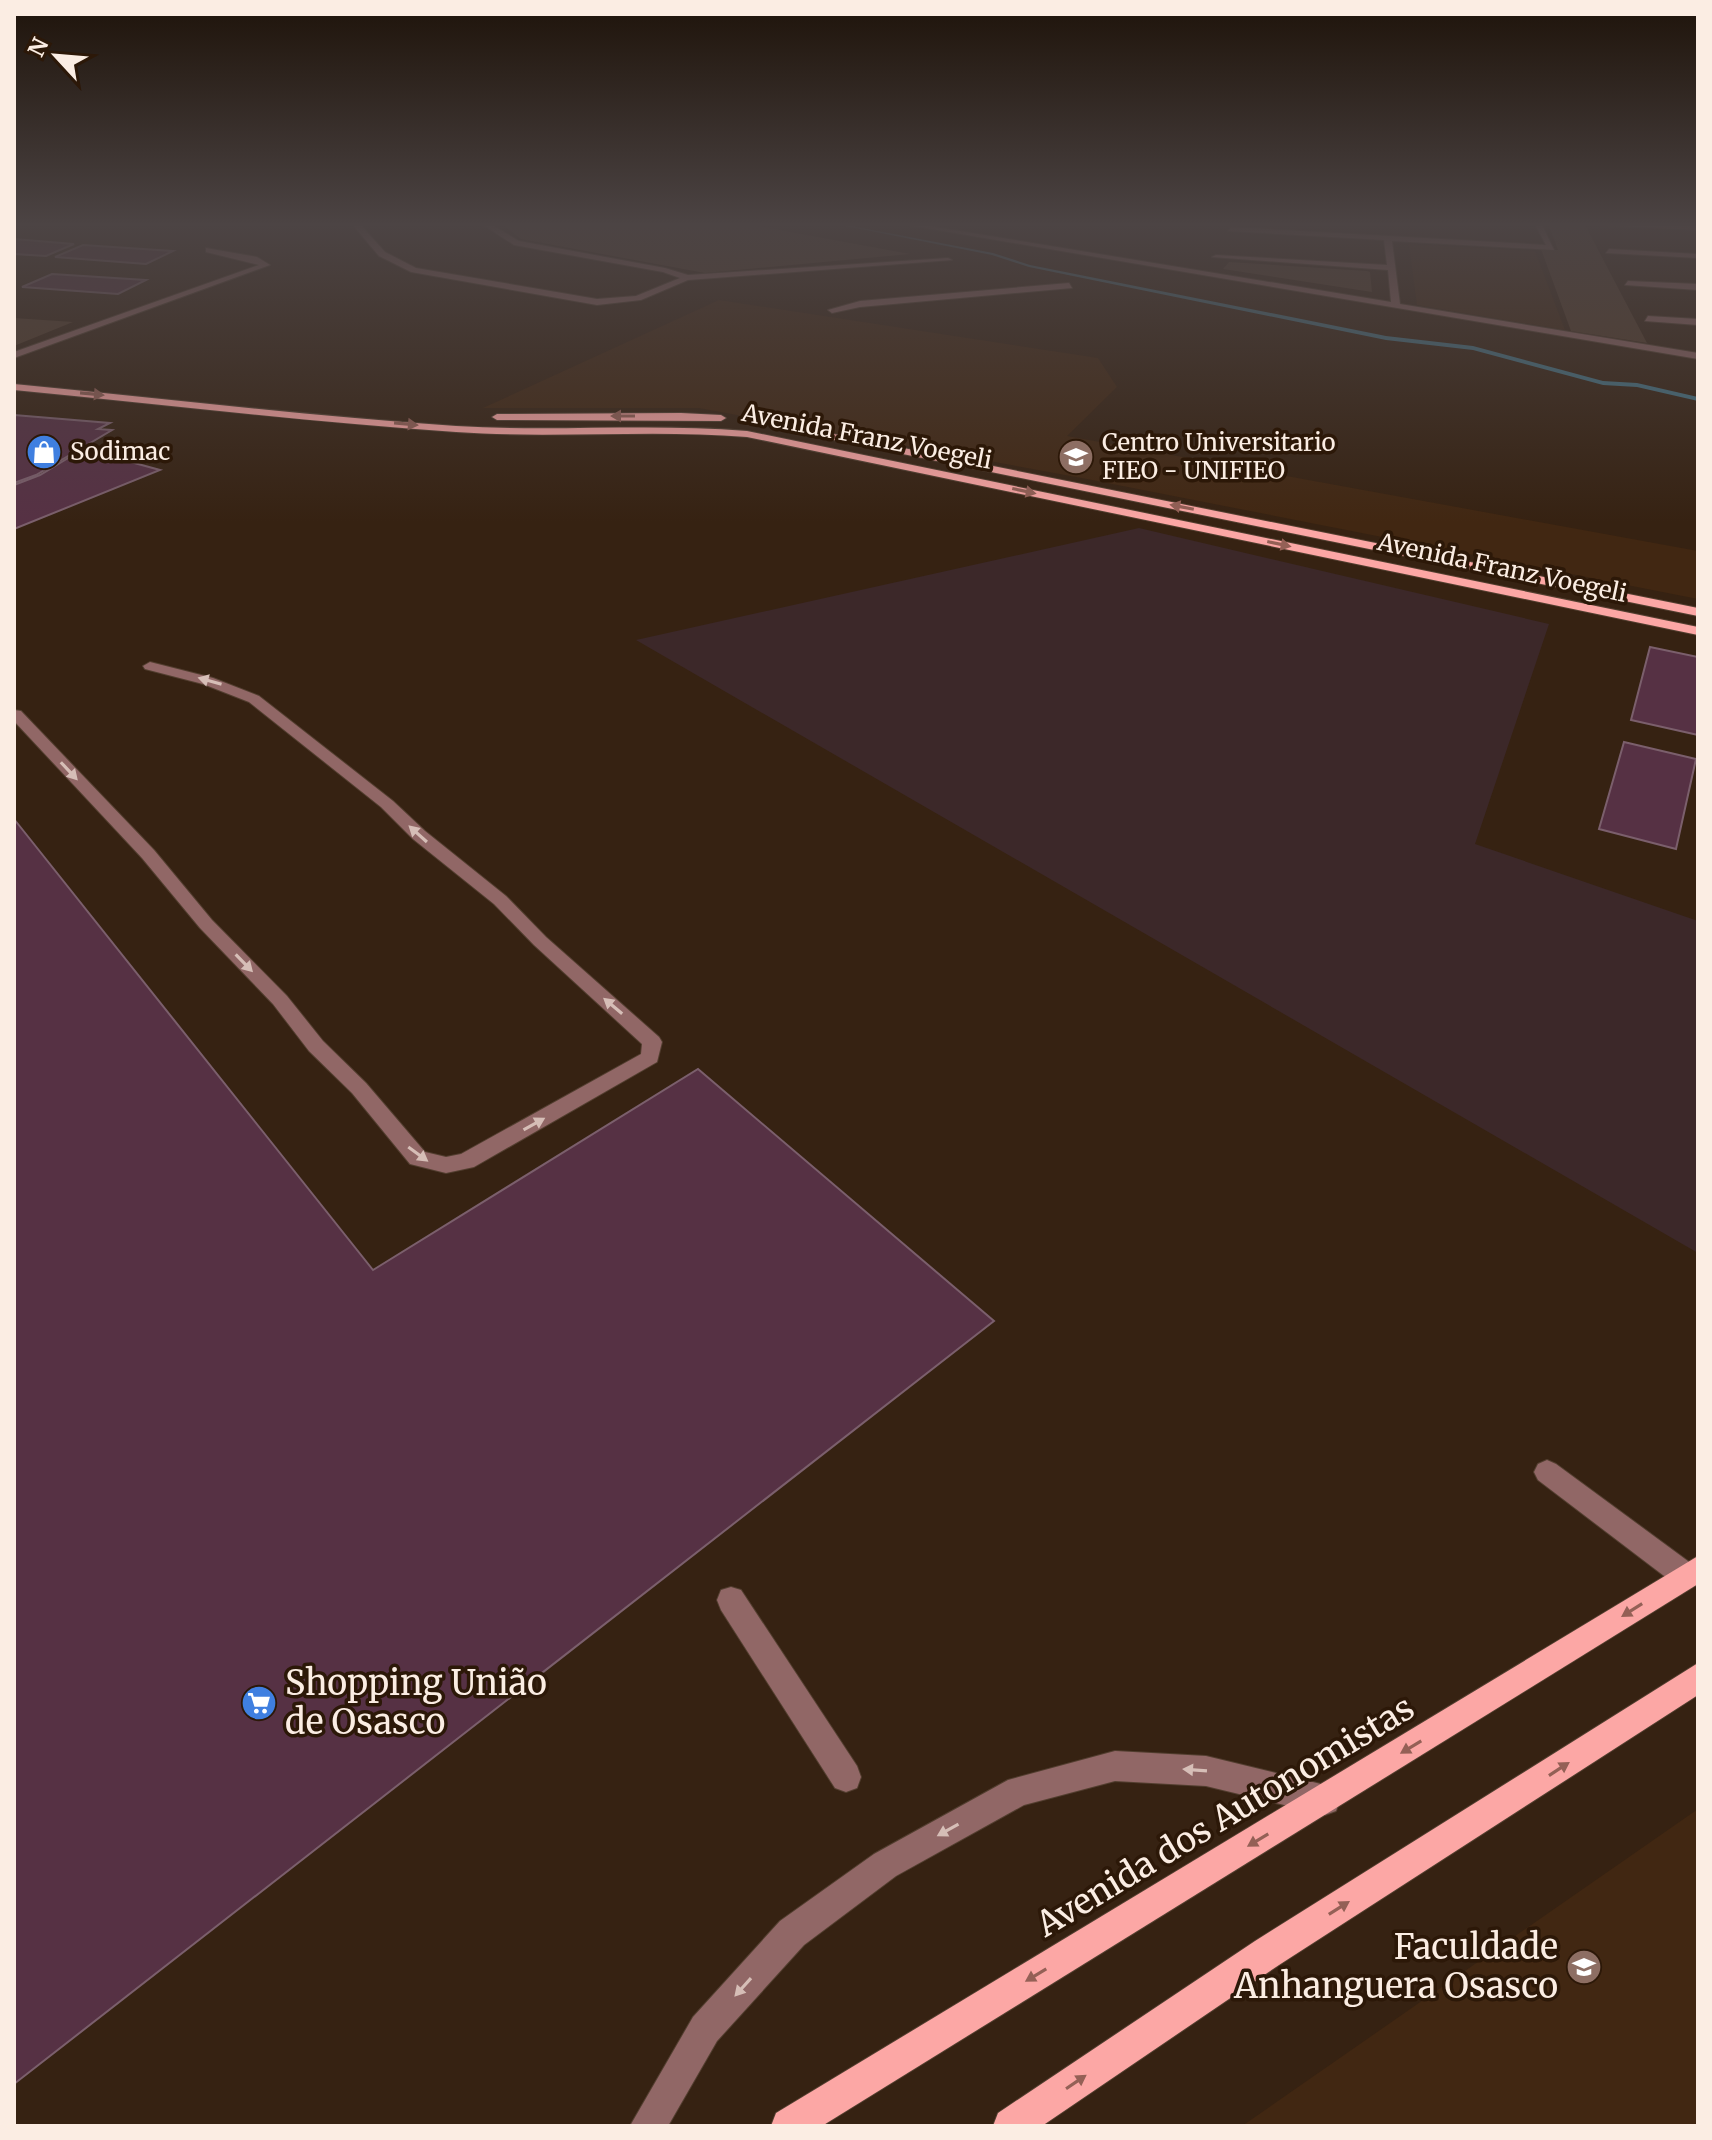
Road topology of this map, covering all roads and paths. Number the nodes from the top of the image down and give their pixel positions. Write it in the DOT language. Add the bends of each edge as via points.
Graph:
graph roads {
  1 [pos="104,323"];
  2 [pos="1502,323"];
  3 [pos="14,355"];
  4 [pos="1698,356"];
  5 [pos="14,374"];
  6 [pos="14,387"];
  7 [pos="373,408"];
  8 [pos="391,410"];
  9 [pos="317,416"];
  10 [pos="469,416"];
  11 [pos="665,416"];
  12 [pos="709,417"];
  13 [pos="750,421"];
  14 [pos="765,424"];
  15 [pos="670,430"];
  16 [pos="699,430"];
  17 [pos="1698,612"];
  18 [pos="1698,631"];
  19 [pos="150,666"];
  20 [pos="16,714"];
  21 [pos="1547,1472"];
  22 [pos="1692,1572"];
  23 [pos="731,1600"];
  24 [pos="1698,1678"];
  25 [pos="846,1777"];
  26 [pos="1325,1800"];
  27 [pos="648,2126"];
  28 [pos="789,2126"];
  29 [pos="1011,2126"];
  1 -- 3 [label="street"];
  2 -- 4 [label="street"];
  5 -- 7 [label="main road"];
  6 -- 9 [label="main road, Avenida Franz Voegeli, one-way"];
  8 -- 9 [label="main road" via="352,409"];
  9 -- 15 [label="main road, Avenida Franz Voegeli, one-way" via="487,431"];
  11 -- 10 [label="main road, Avenida Franz Voegeli, one-way"];
  11 -- 12 [label="main road, Avenida Franz Voegeli"];
  11 -- 15 [label="main road" via="673,422"];
  12 -- 13 [label="main road, Avenida Franz Voegeli"];
  12 -- 16 [label="main road"];
  17 -- 14 [label="main road, Avenida Franz Voegeli, one-way"];
  15 -- 16 [label="main road, Avenida Franz Voegeli"];
  16 -- 18 [label="main road, Avenida Franz Voegeli, one-way" via="776,439"];
  20 -- 19 [label="street, one-way" via="418,1158 446,1165 466,1161 650,1057 652,1042 627,1017 500,900 321,750 254,699 220,684"];
  21 -- 22 [label="street"];
  22 -- 26 [label="main road, Avenida dos Autonomistas, one-way"];
  23 -- 25 [label="street"];
  29 -- 24 [label="main road, one-way" via="1267,1953"];
  26 -- 27 [label="street, one-way" via="1206,1771 1115,1766 1019,1791 885,1865 792,1933 705,2029"];
  26 -- 28 [label="main road, Avenida dos Autonomistas, one-way"];
}
